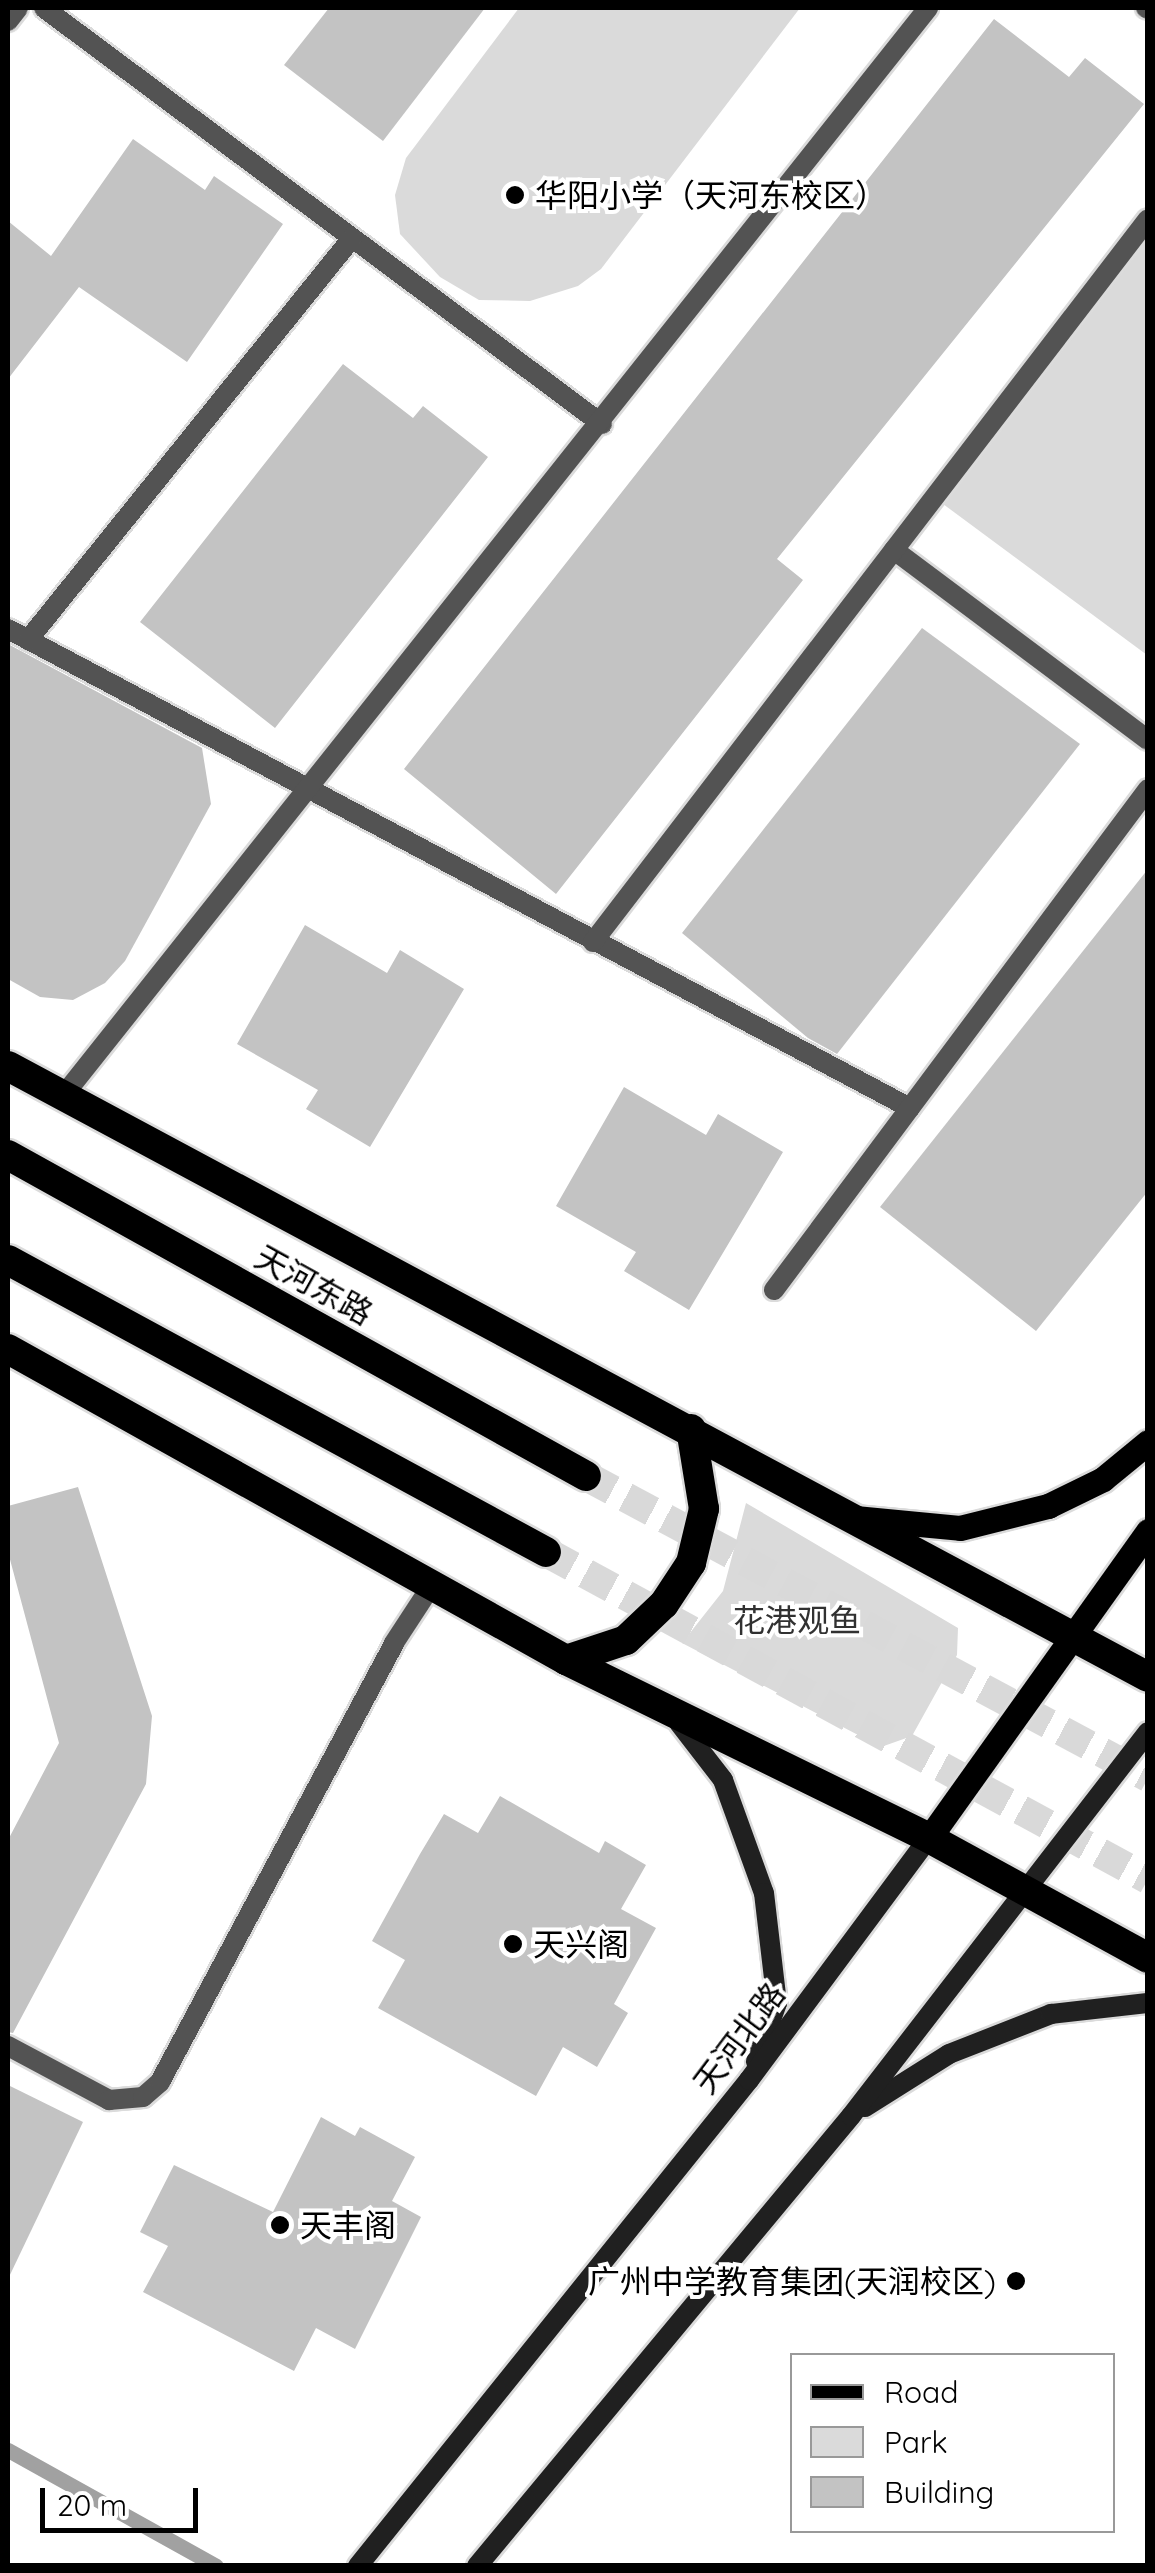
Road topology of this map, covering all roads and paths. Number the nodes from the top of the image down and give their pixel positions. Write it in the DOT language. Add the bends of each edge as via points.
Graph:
graph roads {
  1 [pos="18,8"];
  2 [pos="44,8"];
  3 [pos="928,8"];
  4 [pos="8,21"];
  5 [pos="1148,219"];
  6 [pos="352,238"];
  7 [pos="602,424"];
  8 [pos="894,550"];
  9 [pos="8,629"];
  10 [pos="28,640"];
  11 [pos="1148,740"];
  12 [pos="306,788"];
  13 [pos="1148,790"];
  14 [pos="593,942"];
  15 [pos="8,1066"];
  16 [pos="63,1096"];
  17 [pos="910,1108"];
  18 [pos="8,1156"];
  19 [pos="8,1260"];
  20 [pos="774,1290"];
  21 [pos="8,1350"];
  22 [pos="691,1429"];
  23 [pos="1148,1442"];
  24 [pos="586,1476"];
  25 [pos="856,1518"];
  26 [pos="1148,1531"];
  27 [pos="546,1552"];
  28 [pos="432,1585"];
  29 [pos="1072,1637"];
  30 [pos="566,1660"];
  31 [pos="1148,1678"];
  32 [pos="670,1714"];
  33 [pos="1148,1732"];
  34 [pos="929,1838"];
  35 [pos="1028,1892"];
  36 [pos="1148,1958"];
  37 [pos="1148,2003"];
  38 [pos="8,2046"];
  39 [pos="749,2080"];
  40 [pos="850,2116"];
  41 [pos="358,2566"];
  42 [pos="477,2566"];
  1 -- 4 [label="street"];
  2 -- 6 [label="street"];
  3 -- 7 [label="street"];
  5 -- 8 [label="street"];
  6 -- 7 [label="street"];
  6 -- 10 [label="street"];
  7 -- 12 [label="street"];
  8 -- 11 [label="street"];
  8 -- 14 [label="street"];
  9 -- 10 [label="street"];
  10 -- 12 [label="street"];
  12 -- 14 [label="street"];
  12 -- 16 [label="street"];
  13 -- 17 [label="street"];
  14 -- 17 [label="street"];
  15 -- 16 [label="highway"];
  16 -- 22 [label="highway"];
  17 -- 20 [label="street"];
  18 -- 24 [label="highway, 天河东路"];
  19 -- 27 [label="highway"];
  21 -- 28 [label="highway"];
  22 -- 25 [label="highway"];
  22 -- 30 [label="highway" via="704,1510 691,1563 664,1604 626,1640"];
  23 -- 25 [label="main road" via="1102,1479 1048,1506 960,1528"];
  25 -- 29 [label="highway"];
  26 -- 29 [label="main road, 天河北路"];
  28 -- 30 [label="highway"];
  28 -- 38 [label="street" via="394,1644 160,2082 143,2097 110,2100"];
  29 -- 31 [label="highway"];
  29 -- 34 [label="main road, 天河北路"];
  30 -- 32 [label="highway"];
  32 -- 34 [label="highway"];
  32 -- 39 [label="main road" via="724,1780 764,1893 776,2003"];
  33 -- 35 [label="main road"];
  34 -- 35 [label="highway"];
  34 -- 39 [label="main road, 天河北路"];
  35 -- 36 [label="highway"];
  35 -- 40 [label="main road"];
  37 -- 40 [label="main road" via="1051,2014 948,2054"];
  39 -- 41 [label="main road, 天河北路"];
  40 -- 42 [label="main road"];
}
